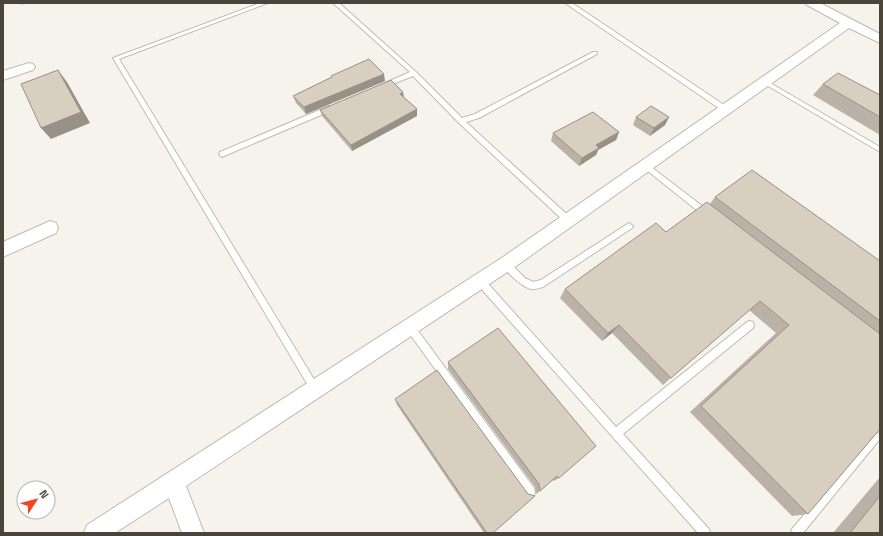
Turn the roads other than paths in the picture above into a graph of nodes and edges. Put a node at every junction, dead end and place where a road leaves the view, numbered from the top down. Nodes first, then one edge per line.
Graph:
1 (265, 3) edge
2 (336, 3) edge
3 (568, 3) edge
4 (811, 3) edge
5 (848, 23) junction
6 (880, 39) edge
7 (595, 53) dead end
8 (29, 67) dead end
9 (414, 72) junction
10 (3, 76) edge
11 (765, 82) junction
12 (378, 88) edge
13 (336, 106) edge
14 (725, 109) junction
15 (461, 121) junction
16 (880, 150) edge
17 (222, 154) dead end
18 (646, 166) junction
19 (714, 219) edge
20 (569, 221) junction
21 (629, 226) dead end
22 (50, 228) dead end
23 (3, 250) edge
24 (506, 264) junction
25 (480, 281) junction
26 (750, 325) edge
27 (410, 327) junction
28 (315, 389) junction
29 (616, 433) junction
30 (876, 438) edge
31 (174, 482) junction
32 (530, 492) dead end
33 (95, 533) edge
34 (193, 533) edge
35 (705, 533) edge
36 (796, 533) edge

1 - 28 lane
2 - 9 lane
3 - 14 lane
4 - 5 street
5 - 6 street
5 - 11 street
7 - 15 lane
8 - 10 street
9 - 12 lane
9 - 15 lane
11 - 14 street
11 - 16 lane
13 - 17 lane
14 - 18 street
15 - 20 lane
18 - 19 lane
18 - 20 street
20 - 24 street
21 - 24 lane
22 - 23 street
24 - 25 street
25 - 27 street
25 - 29 lane
26 - 29 lane
27 - 28 street
27 - 32 lane
28 - 31 street
29 - 35 lane
30 - 36 lane
31 - 33 street
31 - 34 street

